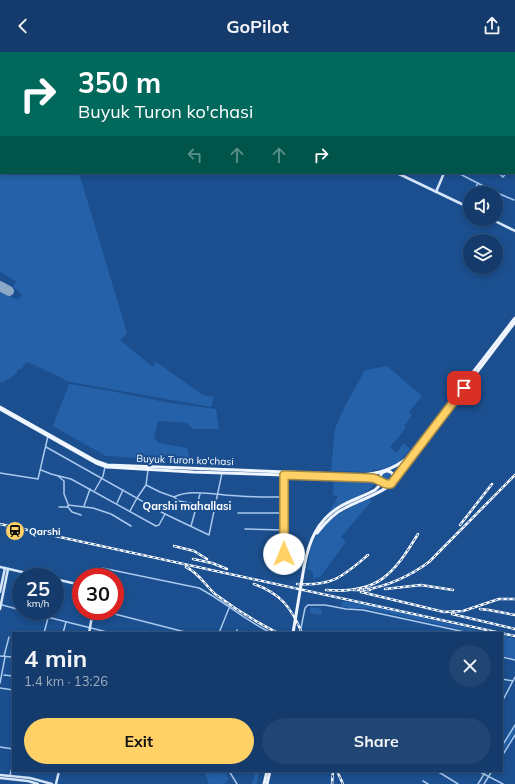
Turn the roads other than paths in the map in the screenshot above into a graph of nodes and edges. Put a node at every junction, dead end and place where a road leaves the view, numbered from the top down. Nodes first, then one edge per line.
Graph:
1 (399, 174) edge
2 (444, 174) edge
3 (460, 174) edge
4 (478, 183) junction
5 (476, 186) edge
6 (436, 192) junction
7 (514, 200) dead end
8 (463, 205) edge
9 (503, 225) edge
10 (515, 231) edge
11 (515, 318) edge
12 (515, 322) edge
13 (0, 408) edge
14 (48, 436) junction
15 (46, 447) junction
16 (105, 466) junction
17 (41, 470) junction
18 (148, 470) junction
19 (223, 471) junction
20 (385, 471) junction
21 (0, 473) edge
22 (284, 475) junction
23 (58, 476) junction
24 (102, 478) junction
25 (381, 481) junction
26 (393, 483) junction
27 (146, 484) junction
28 (90, 489) junction
29 (123, 490) junction
30 (94, 491) junction
31 (200, 494) junction
32 (218, 494) junction
33 (174, 497) junction
34 (284, 497) junction
35 (137, 498) junction
36 (116, 503) junction
37 (197, 504) junction
38 (68, 506) junction
39 (84, 506) junction
40 (59, 507) dead end
41 (215, 508) junction
42 (130, 512) junction
43 (238, 513) dead end
44 (284, 513) junction
45 (165, 514) junction
46 (81, 515) dead end
47 (131, 526) dead end
48 (191, 526) junction
49 (245, 529) dead end
50 (284, 530) junction
51 (284, 554) dead end
52 (0, 567) edge
53 (305, 567) junction
54 (7, 569) junction
55 (12, 570) edge
56 (124, 573) edge
57 (0, 592) edge
58 (1, 605) edge
59 (12, 608) edge
60 (229, 608) junction
61 (0, 609) edge
62 (124, 616) edge
63 (47, 620) edge
64 (57, 620) edge
65 (91, 620) edge
66 (66, 622) junction
67 (90, 628) junction
68 (44, 632) edge
69 (63, 632) edge
70 (89, 632) edge
71 (107, 632) edge
72 (185, 632) edge
73 (219, 632) edge
74 (270, 632) edge
75 (294, 632) edge
76 (300, 632) edge
77 (465, 632) edge
78 (9, 637) dead end
79 (0, 656) edge
80 (4, 656) junction
81 (12, 657) edge
82 (503, 657) edge
83 (515, 660) edge
84 (4, 675) dead end
85 (12, 676) edge
86 (515, 676) edge
87 (503, 679) edge
88 (513, 681) junction
89 (0, 683) edge
90 (0, 688) edge
91 (12, 690) edge
92 (503, 700) edge
93 (515, 725) edge
94 (515, 735) edge
95 (505, 741) joint
96 (503, 744) edge
97 (0, 747) edge
98 (12, 750) edge
99 (503, 754) edge
100 (12, 768) edge
101 (59, 772) edge
102 (230, 772) edge
103 (268, 772) edge
104 (268, 772) edge
105 (440, 772) edge
106 (480, 772) edge
107 (491, 772) edge
108 (0, 774) edge
109 (484, 774) junction
110 (10, 775) junction
111 (489, 776) junction
112 (0, 778) edge
113 (423, 781) dead end
114 (38, 784) edge
115 (52, 784) edge
116 (56, 784) edge
117 (237, 784) edge
118 (264, 784) edge
119 (267, 784) edge
120 (428, 784) edge
121 (458, 784) edge
122 (478, 784) edge
123 (484, 784) edge
124 (503, 784) edge

1 - 6 street
2 - 6 street
3 - 4 street
4 - 5 street
4 - 7 street
6 - 8 street
9 - 10 street
11 - 20 main road, Buyuk Turon ko'chasi
12 - 26 main road
13 - 14 main road, Buyuk Turon ko'chasi
13 - 19 main road, Buyuk Turon ko'chasi
14 - 15 street
14 - 16 main road, Buyuk Turon ko'chasi
15 - 17 street
15 - 24 street
16 - 18 main road, Buyuk Turon ko'chasi
16 - 24 street
17 - 21 street
17 - 23 street
18 - 19 main road, Buyuk Turon ko'chasi
18 - 27 street
19 - 20 main road, Buyuk Turon ko'chasi
19 - 22 main road, Buyuk Turon ko'chasi
19 - 32 street
20 - 25 main road
20 - 26 main road
22 - 25 main road, Buyuk Turon ko'chasi
22 - 34 street
23 - 28 street
23 - 38 street
24 - 29 street
24 - 30 street
25 - 26 main road
25 - 53 main road
26 - 53 main road
27 - 33 street
27 - 35 street
28 - 30 street
28 - 39 street
29 - 35 street
29 - 36 street
30 - 36 street
31 - 32 street
31 - 33 street
31 - 37 street
32 - 34 street
32 - 41 street
33 - 37 street
34 - 44 street
35 - 42 street
35 - 45 street
36 - 42 street
37 - 41 street
37 - 48 street
38 - 39 street
38 - 40 street
38 - 46 street
39 - 47 street
41 - 48 street
42 - 45 street
43 - 44 street
44 - 50 street
45 - 48 street
49 - 50 street
50 - 51 street
52 - 54 street
53 - 75 main road, bridge
54 - 55 street
54 - 57 street
54 - 58 street
56 - 60 street
58 - 59 street
58 - 61 street
60 - 73 street
60 - 74 street
62 - 72 street
63 - 68 street
64 - 66 street
65 - 67 street
66 - 67 street
66 - 69 street
67 - 70 street
67 - 71 street
76 - 77 street
78 - 80 street
79 - 80 street
80 - 81 street
80 - 89 street
82 - 83 street
84 - 85 street
86 - 88 street
87 - 88 street
88 - 92 street
90 - 91 street
93 - 95 street
94 - 99 street
95 - 96 street
97 - 98 street
100 - 110 street
101 - 116 street
102 - 117 street
103 - 118 main road
104 - 119 main road
105 - 121 street
106 - 109 street
107 - 111 street
108 - 110 street
109 - 111 street
109 - 122 street
110 - 115 street
111 - 123 street
111 - 124 street
112 - 114 street
113 - 120 street

